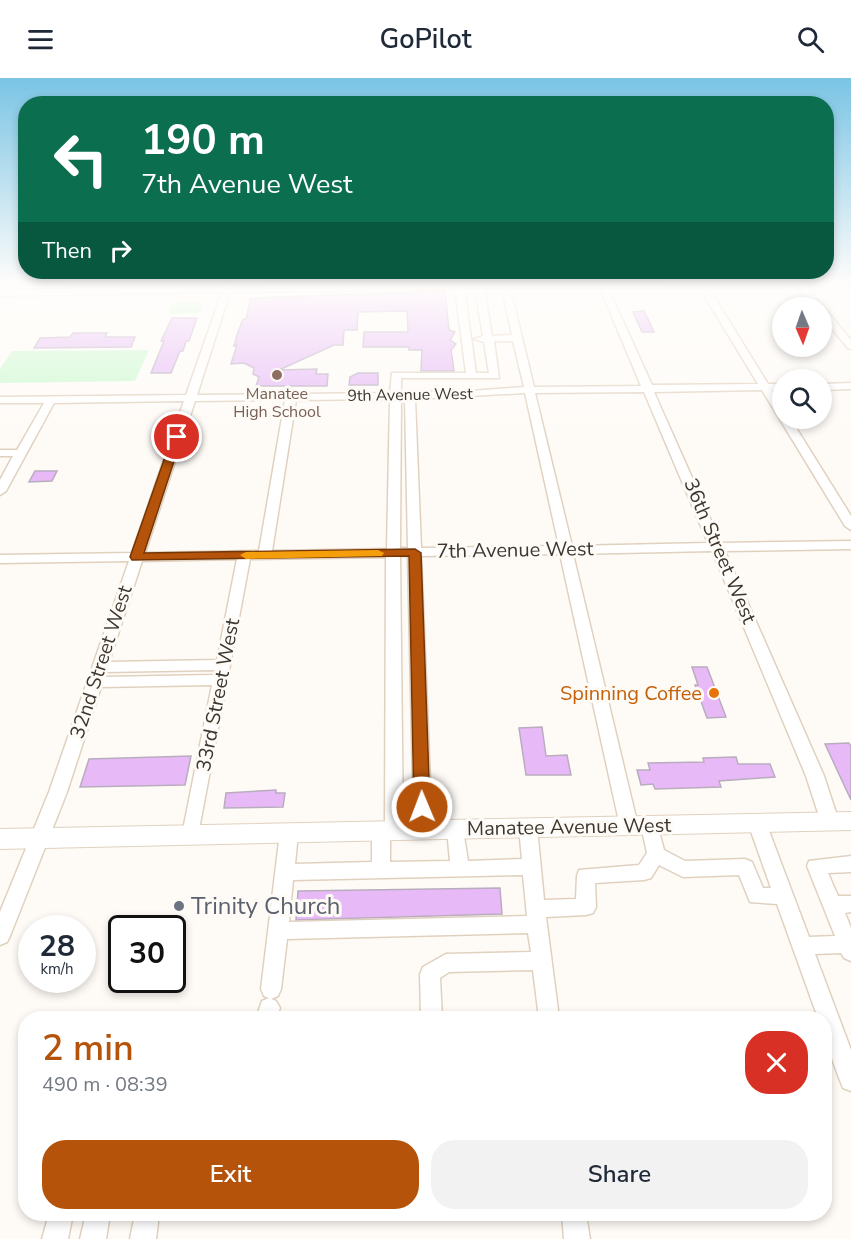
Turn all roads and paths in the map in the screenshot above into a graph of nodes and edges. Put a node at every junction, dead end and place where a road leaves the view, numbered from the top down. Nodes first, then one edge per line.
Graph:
1 (211, 337) edge
2 (627, 337) edge
3 (733, 337) edge
4 (518, 338) joint
5 (466, 339) joint
6 (488, 339) junction
7 (471, 376) junction
8 (851, 386) edge
9 (764, 387) junction
10 (772, 387) edge
11 (832, 387) edge
12 (650, 388) junction
13 (530, 389) junction
14 (410, 395) junction
15 (394, 396) junction
16 (291, 397) junction
17 (190, 398) junction
18 (51, 399) junction
19 (772, 399) edge
20 (0, 400) edge
21 (791, 429) edge
22 (0, 453) edge
23 (21, 453) junction
24 (0, 467) edge
25 (14, 467) junction
26 (0, 491) edge
27 (851, 526) edge
28 (851, 545) edge
29 (718, 546) junction
30 (565, 549) junction
31 (393, 553) junction
32 (415, 553) junction
33 (244, 555) junction
34 (265, 555) junction
35 (136, 557) junction
36 (0, 559) edge
37 (222, 673) junction
38 (97, 675) junction
39 (840, 821) edge
40 (757, 823) junction
41 (639, 826) junction
42 (528, 828) junction
43 (456, 829) junction
44 (423, 830) junction
45 (388, 831) junction
46 (289, 833) junction
47 (190, 835) junction
48 (38, 838) junction
49 (0, 839) edge
50 (656, 854) junction
51 (851, 864) edge
52 (531, 867) junction
53 (460, 868) junction
54 (381, 870) junction
55 (285, 872) junction
56 (784, 896) junction
57 (842, 905) edge
58 (5, 910) edge
59 (536, 916) junction
60 (278, 931) junction
61 (0, 936) edge
62 (802, 946) junction
63 (849, 948) edge
64 (542, 961) junction
65 (269, 1005) edge
66 (432, 1011) edge
67 (548, 1011) edge
68 (825, 1011) edge
69 (832, 1030) edge
70 (839, 1050) edge
71 (851, 1080) edge
72 (59, 1221) edge
73 (97, 1221) edge
74 (146, 1221) edge
75 (575, 1221) edge
76 (55, 1239) edge
77 (93, 1239) edge
78 (143, 1239) edge
79 (577, 1239) edge

1 - 17 street, 32nd Street West
2 - 12 street, 36th Street West
3 - 9 street
4 - 6 street
4 - 13 street
5 - 6 street
5 - 7 street
6 - 7 street
7 - 15 street
8 - 11 street
9 - 10 street, 9th Avenue West
9 - 12 street, 9th Avenue West
9 - 19 street
12 - 13 street, 9th Avenue West
12 - 29 street, 36th Street West
13 - 14 street, 9th Avenue West
13 - 30 street
14 - 15 street, 9th Avenue West
14 - 32 street
15 - 16 street, 9th Avenue West
15 - 31 street
16 - 17 street, 9th Avenue West
16 - 34 street
17 - 18 street, 9th Avenue West
17 - 35 street, 32nd Street West
18 - 20 street, 9th Avenue West
18 - 23 street
21 - 27 street
22 - 23 street
23 - 25 street
24 - 25 street
25 - 26 street
28 - 29 street, 7th Avenue West
29 - 30 street, 7th Avenue West
29 - 39 street, 36th Street West
30 - 32 street, 7th Avenue West
30 - 41 street
31 - 32 street, 7th Avenue West
31 - 34 street, 7th Avenue West
31 - 45 street
32 - 44 street
33 - 34 street, 7th Avenue West
33 - 35 street, 7th Avenue West
33 - 37 street, 33rd Street West
35 - 36 street, 7th Avenue West
35 - 38 street, 32nd Street West
37 - 38 street
37 - 47 street, 33rd Street West
38 - 48 street, 32nd Street West
39 - 40 main road, Manatee Avenue West
40 - 41 main road, Manatee Avenue West
40 - 56 street
41 - 42 main road, Manatee Avenue West
41 - 50 street
42 - 43 main road, Manatee Avenue West
42 - 52 street
43 - 44 main road, Manatee Avenue West
43 - 53 street
44 - 45 main road, Manatee Avenue West
45 - 46 main road, Manatee Avenue West
45 - 54 street
46 - 47 main road, Manatee Avenue West
46 - 55 street
47 - 48 main road, Manatee Avenue West
48 - 49 main road, Manatee Avenue West
48 - 58 street, 32nd Street West
50 - 56 street
50 - 59 street
51 - 57 street
52 - 53 street
52 - 59 street
53 - 54 street
54 - 55 street
55 - 60 street
56 - 62 street
57 - 63 street
58 - 61 street, 32nd Street West
59 - 60 street
59 - 64 street
60 - 65 street
62 - 63 street
62 - 68 street
64 - 66 street
64 - 67 street
69 - 70 street
70 - 71 street
72 - 76 street
73 - 77 street
74 - 78 street
75 - 79 street

